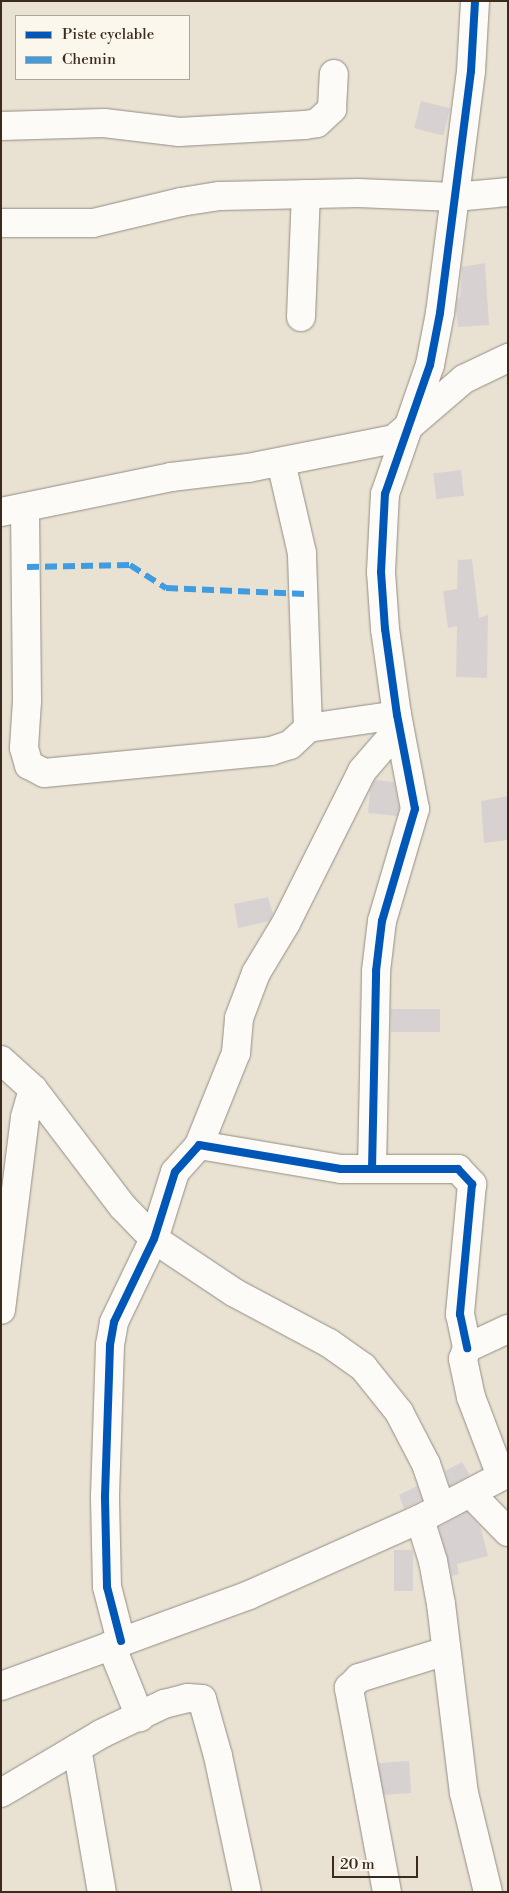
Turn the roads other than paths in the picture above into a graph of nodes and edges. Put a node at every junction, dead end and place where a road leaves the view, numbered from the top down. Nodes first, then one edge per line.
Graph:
1 (475, 1) edge
2 (334, 74) dead end
3 (1, 126) edge
4 (508, 192) edge
5 (306, 194) junction
6 (455, 197) junction
7 (1, 223) edge
8 (301, 317) dead end
9 (508, 358) edge
10 (412, 424) junction
11 (281, 462) junction
12 (13, 510) edge
13 (398, 722) junction
14 (308, 728) junction
15 (1, 1060) edge
16 (34, 1089) junction
17 (199, 1145) junction
18 (372, 1169) junction
19 (154, 1239) junction
20 (1, 1310) edge
21 (508, 1329) edge
22 (467, 1348) junction
23 (505, 1474) edge
24 (471, 1494) junction
25 (430, 1514) junction
26 (508, 1532) edge
27 (116, 1643) junction
28 (446, 1651) junction
29 (1, 1686) edge
30 (140, 1717) junction
31 (77, 1748) junction
32 (1, 1793) edge
33 (102, 1892) edge
34 (247, 1892) edge
35 (387, 1892) edge
36 (488, 1892) edge

1 - 6 street
2 - 3 street
4 - 6 street
5 - 6 street
5 - 7 street
5 - 8 street
6 - 10 street
9 - 10 street
10 - 11 street
10 - 13 street
11 - 12 street
11 - 14 street
12 - 14 street
13 - 14 street
13 - 17 street
13 - 18 street
15 - 16 street
16 - 19 street
16 - 20 street
17 - 18 street
17 - 19 street
18 - 22 street
19 - 25 street
19 - 27 street
21 - 22 street
22 - 23 street
23 - 24 street
24 - 25 street
24 - 26 street
25 - 27 street
25 - 28 street
27 - 29 street
27 - 30 street
28 - 35 street
28 - 36 street
30 - 31 street
30 - 34 street
31 - 32 street
31 - 33 street

